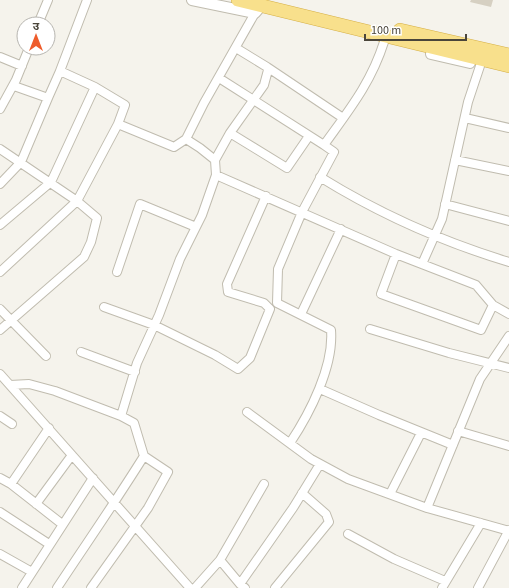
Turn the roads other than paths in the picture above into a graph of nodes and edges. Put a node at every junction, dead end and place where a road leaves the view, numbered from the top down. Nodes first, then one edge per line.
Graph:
1 (48, 0) edge
2 (87, 0) edge
3 (192, 0) edge
4 (238, 0) edge
5 (274, 0) edge
6 (258, 9) junction
7 (41, 16) edge
8 (383, 38) junction
9 (236, 48) junction
10 (509, 55) edge
11 (26, 56) edge
12 (0, 57) edge
13 (22, 66) junction
14 (480, 66) junction
15 (509, 66) edge
16 (267, 67) junction
17 (60, 71) junction
18 (509, 72) edge
19 (219, 78) junction
20 (14, 86) junction
21 (94, 87) junction
22 (48, 98) junction
23 (3, 99) edge
24 (252, 100) junction
25 (0, 109) edge
26 (343, 118) junction
27 (465, 118) junction
28 (118, 124) junction
29 (509, 128) edge
30 (230, 133) junction
31 (310, 136) junction
32 (186, 139) junction
33 (324, 145) junction
34 (0, 149) edge
35 (214, 160) junction
36 (455, 160) junction
37 (21, 162) junction
38 (509, 171) edge
39 (216, 175) junction
40 (320, 177) junction
41 (51, 182) junction
42 (0, 184) edge
43 (266, 196) junction
44 (77, 200) junction
45 (446, 204) junction
46 (302, 212) junction
47 (509, 221) edge
48 (0, 225) edge
49 (196, 227) junction
50 (341, 229) junction
51 (435, 235) junction
52 (396, 254) junction
53 (509, 262) edge
54 (422, 264) junction
55 (0, 272) edge
56 (117, 272) dead end
57 (494, 305) junction
58 (104, 307) dead end
59 (0, 309) edge
60 (301, 314) junction
61 (509, 314) edge
62 (11, 320) junction
63 (154, 325) junction
64 (370, 329) dead end
65 (0, 330) edge
66 (509, 336) edge
67 (81, 352) dead end
68 (46, 356) dead end
69 (490, 363) junction
70 (509, 368) edge
71 (135, 372) junction
72 (0, 374) edge
73 (10, 385) junction
74 (320, 389) junction
75 (247, 412) dead end
76 (0, 416) edge
77 (122, 416) junction
78 (12, 424) dead end
79 (48, 428) junction
80 (458, 431) junction
81 (421, 433) junction
82 (290, 443) junction
83 (453, 445) junction
84 (509, 446) edge
85 (72, 455) junction
86 (144, 456) junction
87 (320, 464) junction
88 (0, 478) edge
89 (93, 478) junction
90 (11, 484) junction
91 (264, 484) dead end
92 (302, 493) junction
93 (390, 494) junction
94 (115, 503) junction
95 (36, 504) junction
96 (427, 508) junction
97 (0, 512) edge
98 (481, 523) junction
99 (62, 524) junction
100 (135, 526) junction
101 (509, 530) edge
102 (348, 534) dead end
103 (49, 544) junction
104 (0, 554) edge
105 (220, 560) junction
106 (32, 572) junction
107 (443, 584) edge
108 (242, 586) edge
109 (22, 588) edge
110 (57, 588) edge
111 (91, 588) edge
112 (190, 588) edge
113 (195, 588) edge
114 (275, 588) edge
115 (478, 588) edge

1 - 7 street
2 - 17 street
3 - 6 street
4 - 6 highway
5 - 10 highway
6 - 8 highway
6 - 9 street
8 - 14 street
8 - 15 highway
8 - 26 street
9 - 16 street
9 - 19 street
11 - 13 street
12 - 13 street
13 - 20 street
14 - 18 street
14 - 27 street
16 - 24 street
16 - 26 street
17 - 21 street
17 - 22 street
19 - 24 street
19 - 32 street
20 - 22 street
20 - 23 street
21 - 28 street
21 - 41 street
22 - 37 street
23 - 25 street
24 - 30 street
24 - 31 street
26 - 33 street
27 - 29 street
27 - 36 street
28 - 32 street
28 - 44 street
30 - 31 street
30 - 35 street
31 - 33 street
32 - 35 street
33 - 40 street
34 - 37 street
35 - 39 street
36 - 38 street
36 - 45 street
37 - 41 street
37 - 42 street
39 - 43 street
39 - 49 street
40 - 46 street
40 - 51 street
41 - 44 street
41 - 48 street
43 - 46 street
43 - 63 street
44 - 55 street
44 - 62 street
45 - 47 street
45 - 51 street
46 - 50 street
46 - 60 street
49 - 56 street
49 - 63 street
50 - 52 street
50 - 60 street
51 - 53 street
51 - 54 street
52 - 54 street
52 - 57 street
54 - 57 street
57 - 61 street
58 - 63 street
59 - 62 street
60 - 74 street
62 - 65 street
62 - 68 street
63 - 71 street
64 - 69 street
66 - 69 street
67 - 71 street
69 - 70 street
69 - 80 street
71 - 77 street
72 - 73 street
73 - 77 street
73 - 79 street
74 - 81 street
74 - 82 street
75 - 82 street
76 - 78 street
77 - 86 street
79 - 85 street
79 - 90 street
80 - 83 street
80 - 84 street
81 - 83 street
81 - 93 street
82 - 87 street
83 - 96 street
85 - 89 street
85 - 95 street
86 - 94 street
86 - 100 street
87 - 92 street
87 - 93 street
88 - 90 street
89 - 94 street
89 - 99 street
90 - 95 street
91 - 105 street
92 - 108 street
92 - 114 street
93 - 96 street
94 - 100 street
94 - 110 street
95 - 99 street
96 - 98 street
97 - 103 street
98 - 101 street
98 - 107 street
99 - 103 street
100 - 111 street
100 - 112 street
101 - 115 street
102 - 107 street
103 - 106 street
104 - 106 street
105 - 108 street
105 - 113 street
106 - 109 street

